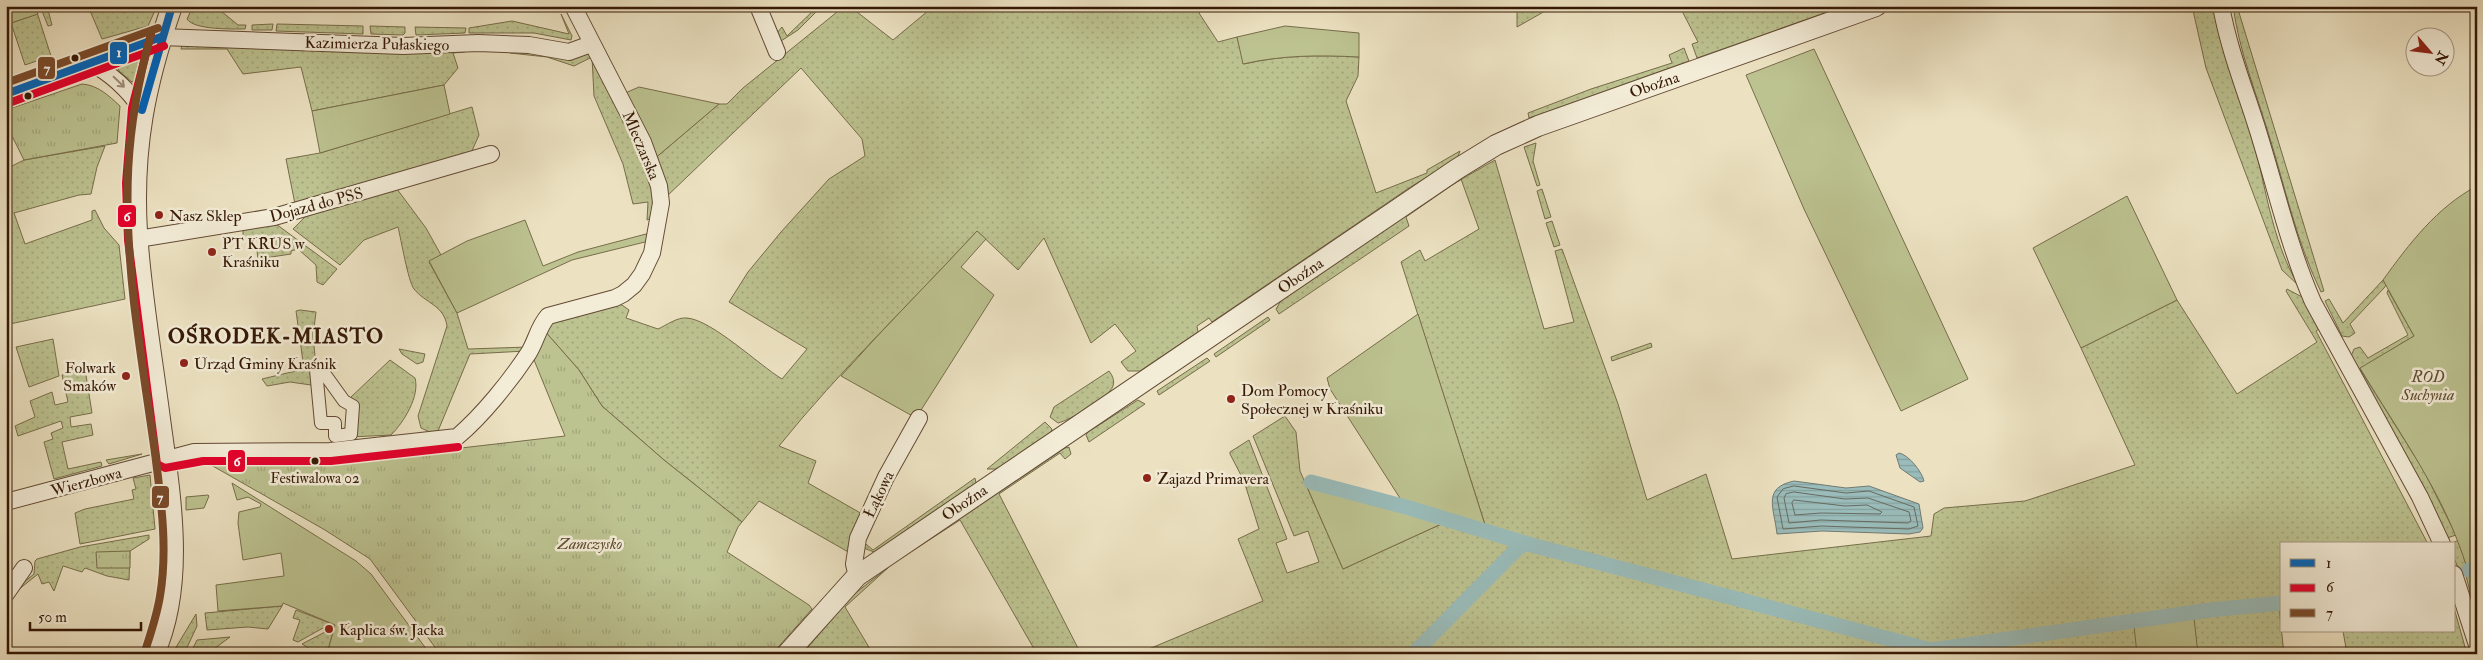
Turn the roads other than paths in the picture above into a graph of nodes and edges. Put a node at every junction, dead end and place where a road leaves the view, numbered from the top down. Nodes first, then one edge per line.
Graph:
1 (172, 6) edge
2 (572, 6) edge
3 (758, 6) edge
4 (1876, 6) edge
5 (2221, 6) edge
6 (162, 37) junction
7 (591, 44) junction
8 (777, 52) dead end
9 (89, 62) junction
10 (6, 94) edge
11 (142, 110) junction
12 (491, 154) dead end
13 (138, 239) junction
14 (321, 369) joint
15 (919, 418) dead end
16 (457, 437) joint
17 (165, 458) junction
18 (6, 502) edge
19 (2441, 542) edge
20 (24, 568) dead end
21 (857, 576) junction
22 (2456, 580) edge
23 (6, 594) edge
24 (2477, 645) edge
25 (154, 654) edge
26 (787, 654) edge

1 - 6 street
2 - 7 street, Mleczarska
3 - 8 street
4 - 21 street, Oboźna
5 - 19 street
6 - 7 street, Kazimierza Pułaskiego
6 - 9 street
6 - 11 street
7 - 16 street, Mleczarska
9 - 10 street
9 -> 11 street
11 - 13 street
12 - 13 street, Dojazd do PSS
13 - 17 street
14 - 14 street
15 - 21 street, Łąkowa
16 - 17 street, Wierzbowa
17 - 18 street, Wierzbowa
17 - 25 street
20 - 23 street
21 - 26 street, Oboźna
22 - 24 street

